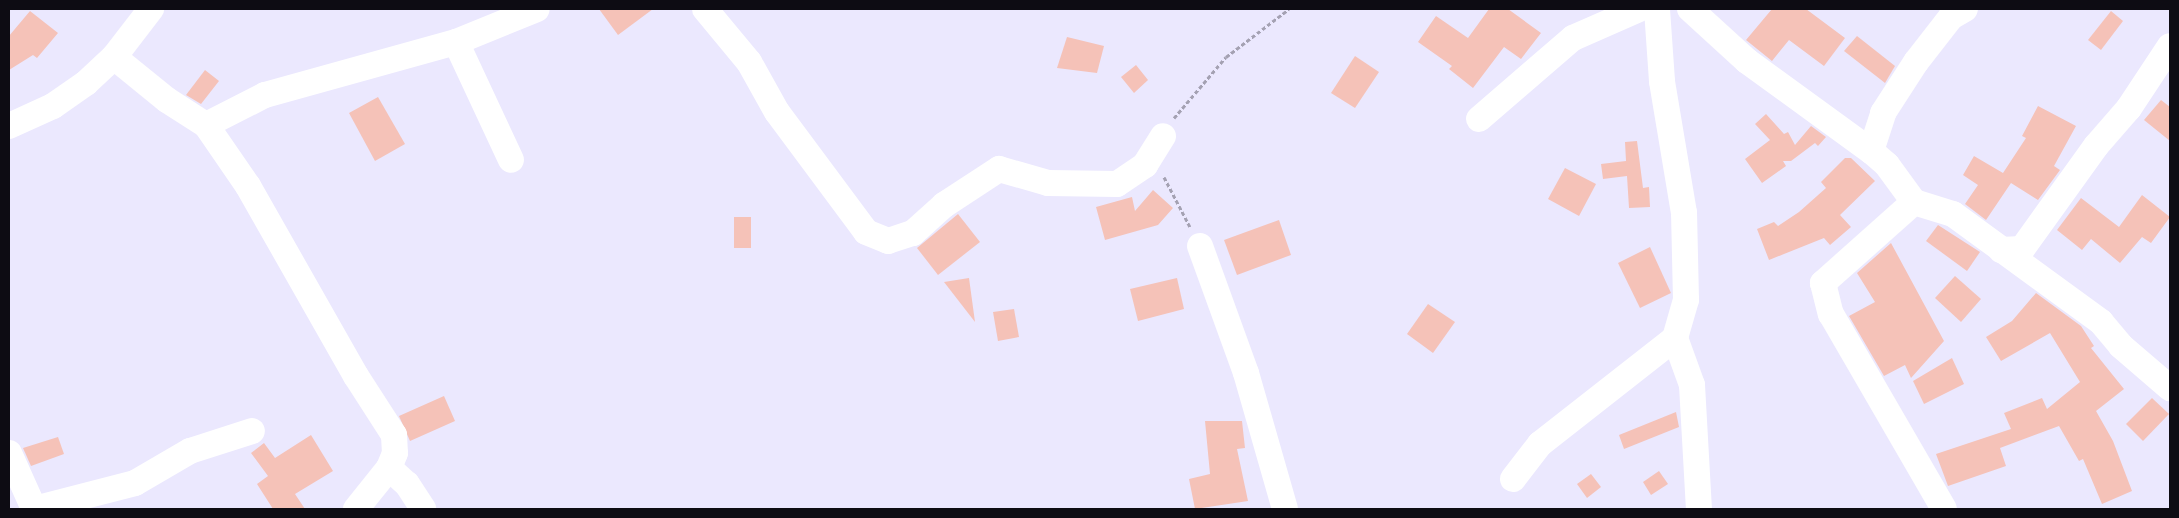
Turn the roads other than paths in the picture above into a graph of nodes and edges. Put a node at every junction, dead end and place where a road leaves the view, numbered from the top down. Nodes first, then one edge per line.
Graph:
1 (150, 9) edge
2 (537, 9) edge
3 (705, 9) edge
4 (1639, 9) edge
5 (1657, 9) edge
6 (1690, 9) edge
7 (1965, 9) edge
8 (456, 42) junction
9 (2170, 46) edge
10 (114, 57) junction
11 (1479, 119) dead end
12 (206, 125) junction
13 (9, 126) edge
14 (1163, 136) road end
15 (1871, 152) junction
16 (511, 160) dead end
17 (1914, 202) junction
18 (1200, 246) road end
19 (2001, 250) junction
20 (1675, 338) junction
21 (2170, 388) edge
22 (252, 431) dead end
23 (9, 453) edge
24 (389, 468) junction
25 (1513, 479) dead end
26 (34, 509) edge
27 (356, 509) edge
28 (423, 509) edge
29 (1285, 509) edge
30 (1699, 509) edge
31 (1944, 509) edge

1 - 10 street
2 - 8 street
3 - 14 street
4 - 11 street
5 - 20 street
6 - 15 street
7 - 15 street
8 - 12 street
8 - 16 street
9 - 19 street
10 - 12 street
10 - 13 street
12 - 24 street
15 - 17 street
17 - 19 street
17 - 31 street
18 - 29 street
19 - 21 street
20 - 25 street
20 - 30 street
22 - 26 street
23 - 26 street
24 - 27 street
24 - 28 street

